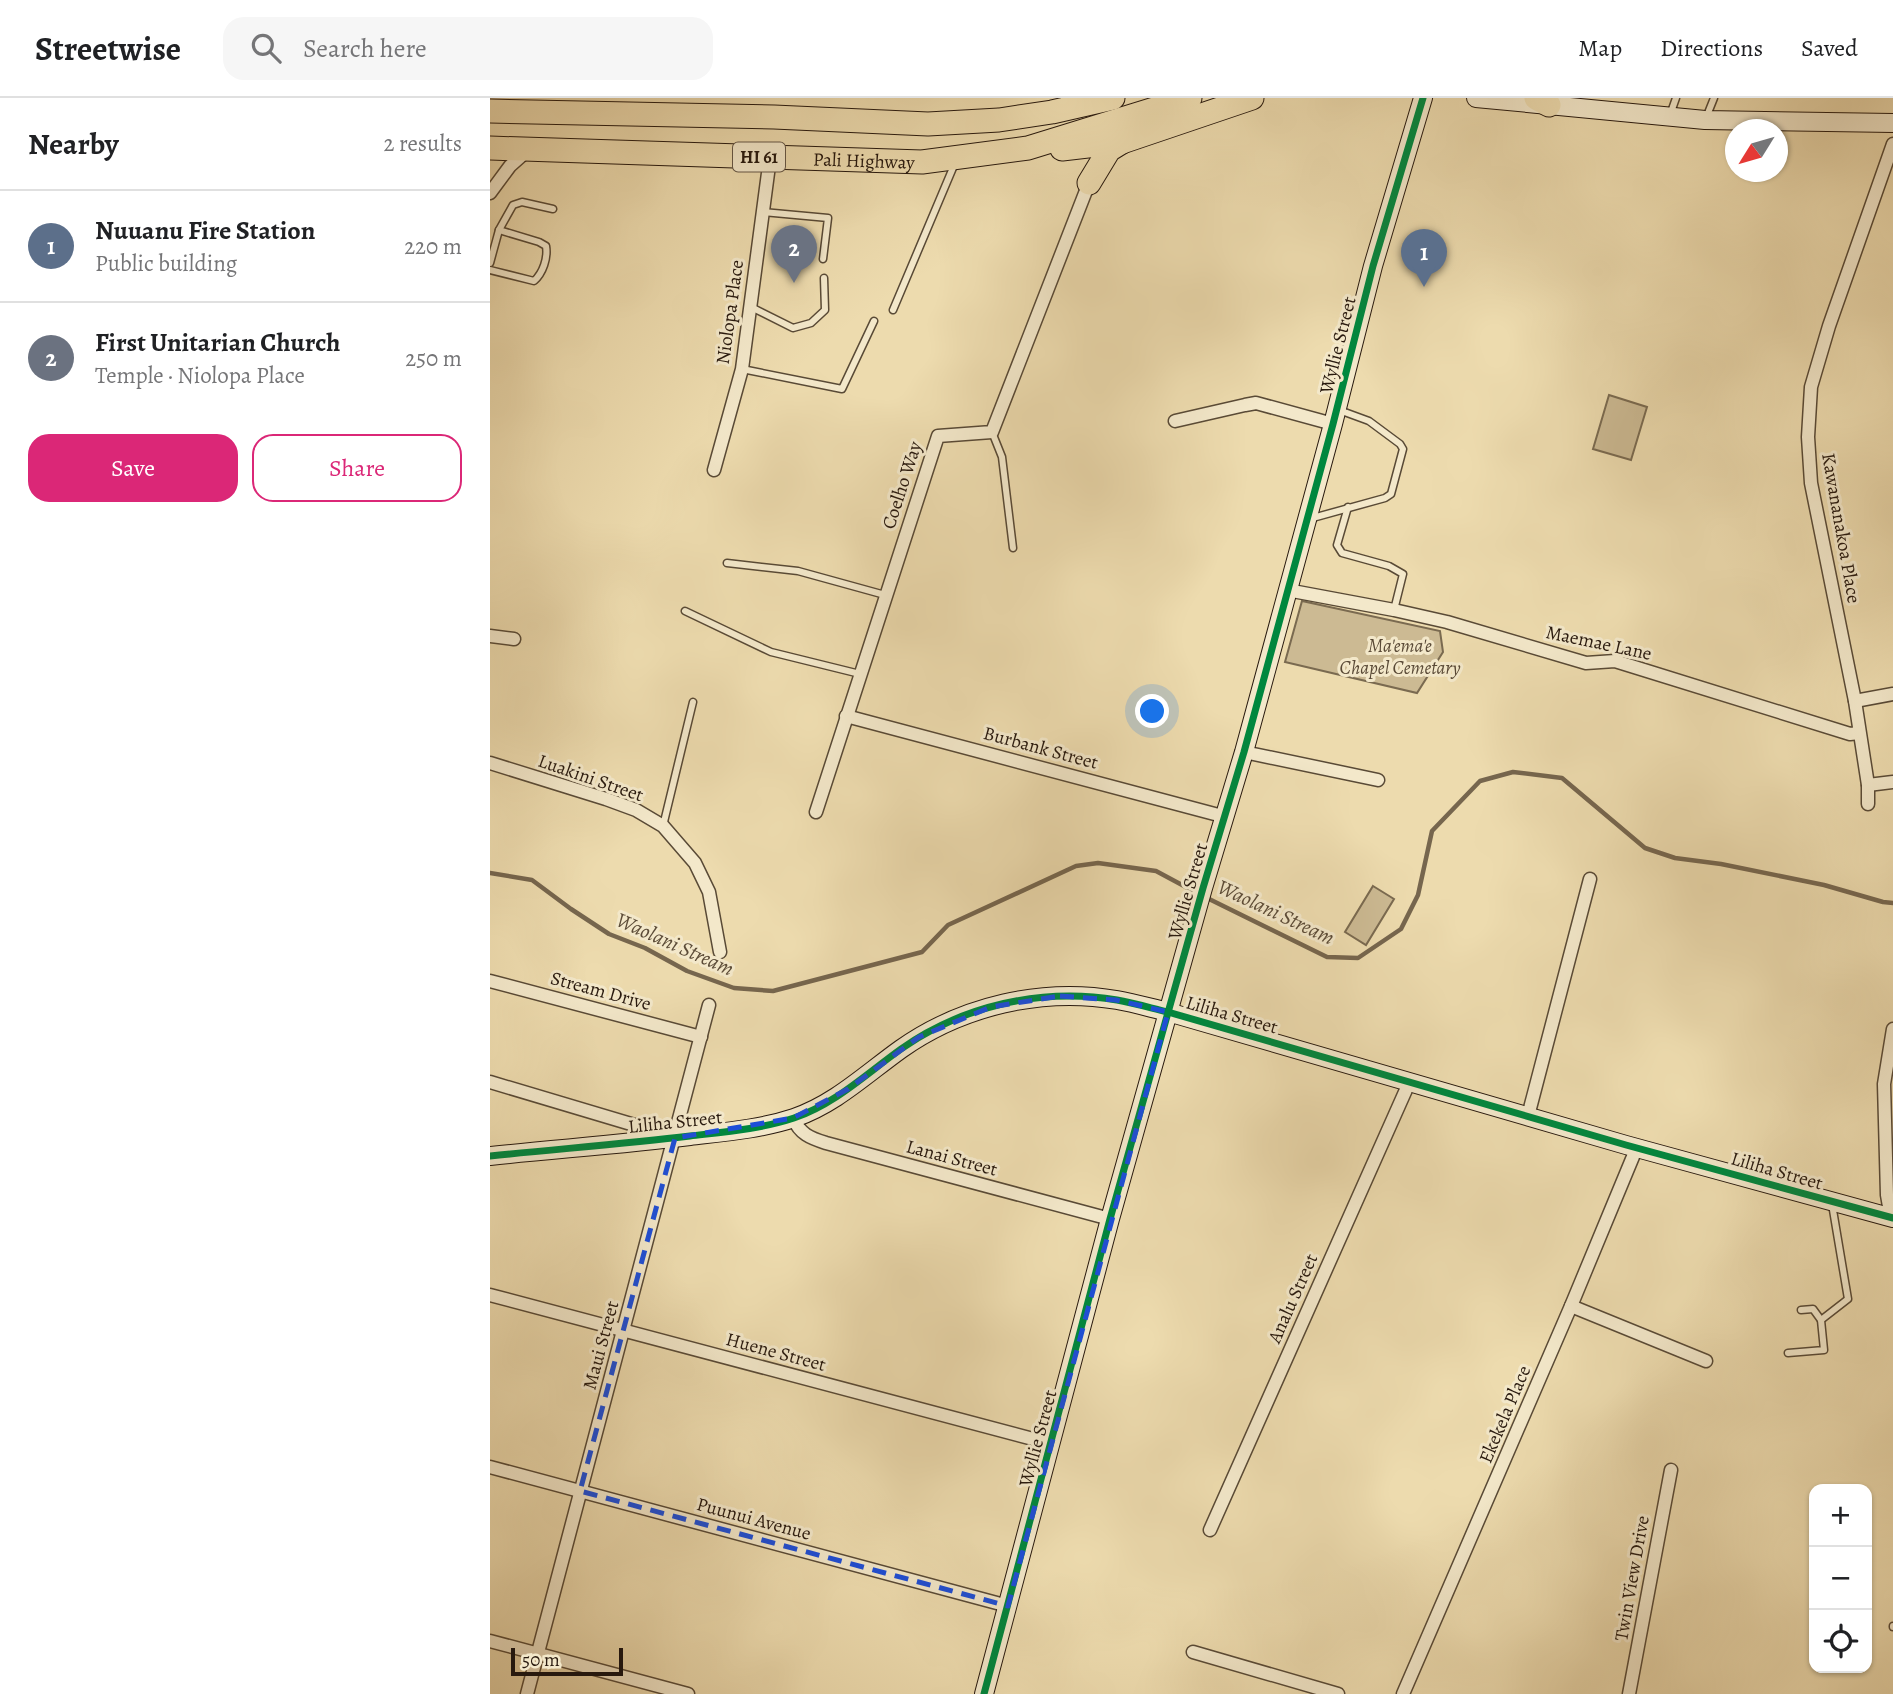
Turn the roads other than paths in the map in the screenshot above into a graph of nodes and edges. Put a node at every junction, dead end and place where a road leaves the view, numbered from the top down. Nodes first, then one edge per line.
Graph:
1 (1113, 98) edge
2 (1190, 98) edge
3 (1252, 98) edge
4 (1423, 98) edge
5 (1476, 98) edge
6 (1676, 98) edge
7 (1714, 98) edge
8 (1543, 101) edge
9 (490, 111) edge
10 (1670, 117) junction
11 (1705, 120) junction
12 (1893, 123) edge
13 (1122, 142) junction
14 (1893, 144) edge
15 (490, 148) edge
16 (1028, 148) junction
17 (528, 150) junction
18 (1059, 150) junction
19 (770, 158) junction
20 (957, 158) junction
21 (1089, 183) junction
22 (490, 193) edge
23 (553, 209) dead end
24 (762, 212) junction
25 (499, 230) junction
26 (823, 260) dead end
27 (490, 263) edge
28 (490, 270) edge
29 (824, 278) dead end
30 (751, 307) junction
31 (893, 310) dead end
32 (874, 321) dead end
33 (742, 369) junction
34 (1335, 417) junction
35 (1175, 421) dead end
36 (992, 432) junction
37 (714, 470) dead end
38 (1348, 507) junction
39 (1307, 519) junction
40 (1013, 548) dead end
41 (727, 564) dead end
42 (1287, 590) junction
43 (885, 595) junction
44 (1395, 610) junction
45 (685, 611) dead end
46 (490, 636) edge
47 (514, 639) dead end
48 (859, 674) junction
49 (1893, 694) edge
50 (1855, 701) junction
51 (693, 702) dead end
52 (846, 716) junction
53 (1859, 733) junction
54 (1244, 752) junction
55 (490, 763) edge
56 (1378, 780) dead end
57 (1893, 782) edge
58 (1868, 785) junction
59 (1868, 804) dead end
60 (816, 812) dead end
61 (1226, 817) junction
62 (663, 826) junction
63 (1590, 879) dead end
64 (720, 952) dead end
65 (490, 981) edge
66 (709, 1005) dead end
67 (1168, 1012) junction
68 (1893, 1029) edge
69 (701, 1037) junction
70 (490, 1082) edge
71 (1409, 1083) junction
72 (1528, 1116) junction
73 (793, 1118) junction
74 (675, 1138) junction
75 (1637, 1147) junction
76 (490, 1156) edge
77 (1832, 1202) junction
78 (1892, 1218) edge
79 (1110, 1219) junction
80 (490, 1295) edge
81 (1571, 1306) junction
82 (1801, 1310) dead end
83 (1821, 1320) junction
84 (624, 1330) junction
85 (1788, 1353) dead end
86 (1706, 1361) dead end
87 (1052, 1444) junction
88 (490, 1467) edge
89 (1671, 1470) dead end
90 (580, 1491) junction
91 (1210, 1530) dead end
92 (1008, 1606) junction
93 (490, 1642) edge
94 (1193, 1652) dead end
95 (538, 1654) junction
96 (527, 1694) edge
97 (688, 1694) edge
98 (985, 1694) edge
99 (1338, 1694) edge
100 (1403, 1694) edge
101 (1629, 1694) edge

1 - 9 highway, Pali Highway / HI 61
2 - 16 highway, Pali Highway / HI 61
3 - 13 highway
4 - 34 street, Wyllie Street
5 - 8 street
6 - 10 lane
7 - 11 lane
8 - 10 street
10 - 11 street
11 - 12 street
13 - 18 highway
13 - 21 highway
14 - 50 street, Kawananakoa Place
15 - 17 highway, Pali Highway / HI 61
16 - 18 highway
16 - 20 highway, Pali Highway / HI 61
17 - 19 highway, Pali Highway / HI 61
17 - 22 street
18 - 21 highway
19 - 20 highway, Pali Highway / HI 61
19 - 24 street, Niolopa Place
20 - 31 lane
21 - 36 street
23 - 25 lane
24 - 26 lane
24 - 30 street, Niolopa Place
25 - 27 lane
25 - 28 lane
29 - 30 lane
30 - 33 street, Niolopa Place
32 - 33 lane
33 - 37 street, Niolopa Place
34 - 35 street
34 - 38 lane
34 - 39 street, Wyllie Street
36 - 40 lane
36 - 43 street, Coelho Way
38 - 39 lane
38 - 44 lane
39 - 42 street, Wyllie Street
41 - 43 lane
42 - 44 street, Maemae Lane
42 - 54 street, Wyllie Street
43 - 48 street, Coelho Way
44 - 53 street, Maemae Lane
45 - 48 lane
46 - 47 street
48 - 52 street, Coelho Way
49 - 50 street
50 - 53 street, Kawananakoa Place
51 - 62 lane
52 - 60 street, Coelho Way
52 - 61 street, Burbank Street
53 - 58 street, Kawananakoa Place
54 - 56 street
54 - 61 street, Wyllie Street
55 - 62 street, Luakini Street
57 - 58 street
58 - 59 street, Kawananakoa Place
61 - 67 street, Wyllie Street
62 - 64 street, Luakini Street
63 - 72 street
65 - 69 street, Stream Drive
66 - 69 street, Maui Street
67 - 71 street, Liliha Street
67 - 73 street, Liliha Street
67 - 79 street, Wyllie Street
68 - 78 street
69 - 74 street, Maui Street
70 - 74 street
71 - 72 street, Liliha Street
71 - 91 street, Analu Street
72 - 75 street, Liliha Street
73 - 74 street, Liliha Street
73 - 79 street, Lanai Street
74 - 76 street, Liliha Street
74 - 84 street, Maui Street
75 - 77 street, Liliha Street
75 - 81 street, Ekekela Place
77 - 78 street, Liliha Street
77 - 83 lane
79 - 87 street, Wyllie Street
80 - 84 street, Huene Street
81 - 86 street
81 - 100 street, Ekekela Place
82 - 83 lane
83 - 85 lane
84 - 87 street, Huene Street
84 - 90 street, Maui Street
87 - 92 street, Wyllie Street
88 - 90 street, Puunui Avenue
89 - 101 street, Twin View Drive
90 - 92 street, Puunui Avenue
90 - 95 street, Maui Street
92 - 98 street, Wyllie Street
93 - 95 street
94 - 99 street
95 - 96 street, Maui Street
95 - 97 street

